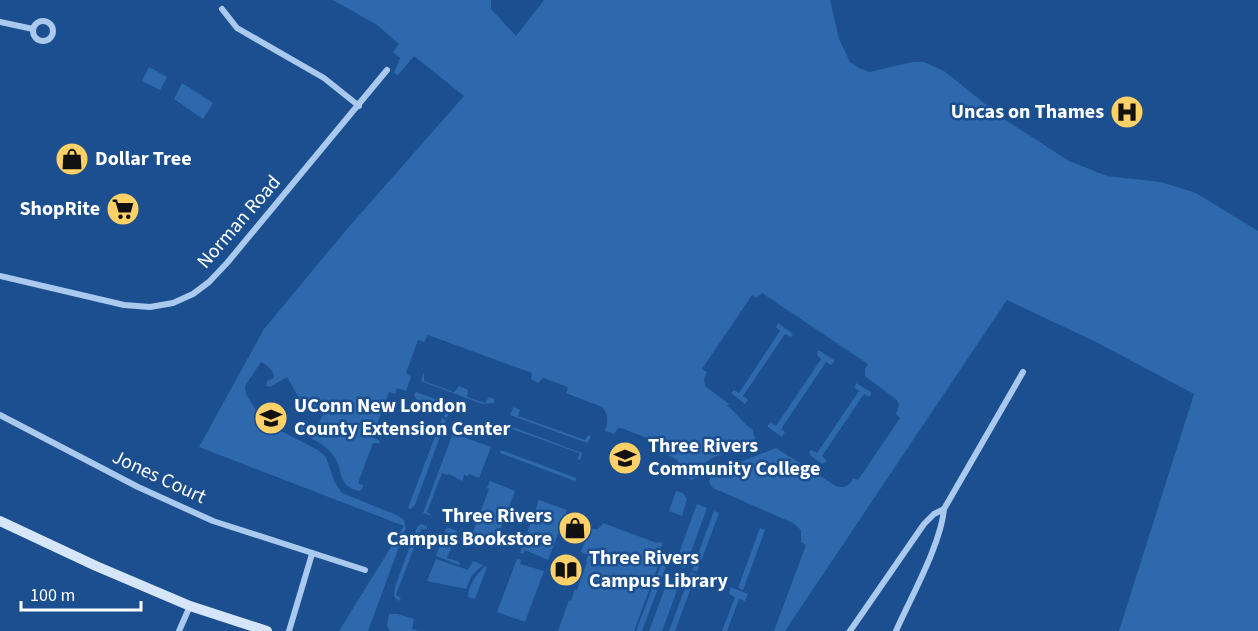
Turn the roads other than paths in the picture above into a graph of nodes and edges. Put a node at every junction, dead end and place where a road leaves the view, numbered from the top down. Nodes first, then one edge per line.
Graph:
1 (222, 9) dead end
2 (0, 22) edge
3 (33, 29) dead end
4 (387, 70) dead end
5 (359, 106) junction
6 (0, 276) edge
7 (1023, 372) dead end
8 (0, 415) edge
9 (945, 509) junction
10 (0, 521) edge
11 (312, 554) junction
12 (365, 570) dead end
13 (190, 606) junction
14 (179, 631) edge
15 (267, 631) edge
16 (289, 631) edge
17 (850, 631) edge
18 (896, 631) edge

1 - 5 street
2 - 3 street
4 - 5 street, Norman Road
5 - 6 street, Norman Road
7 - 9 street
8 - 11 street, Jones Court
9 - 17 street
9 - 18 street
10 - 13 main road
11 - 12 street, Jones Court
11 - 16 street
13 - 14 street
13 - 15 main road

